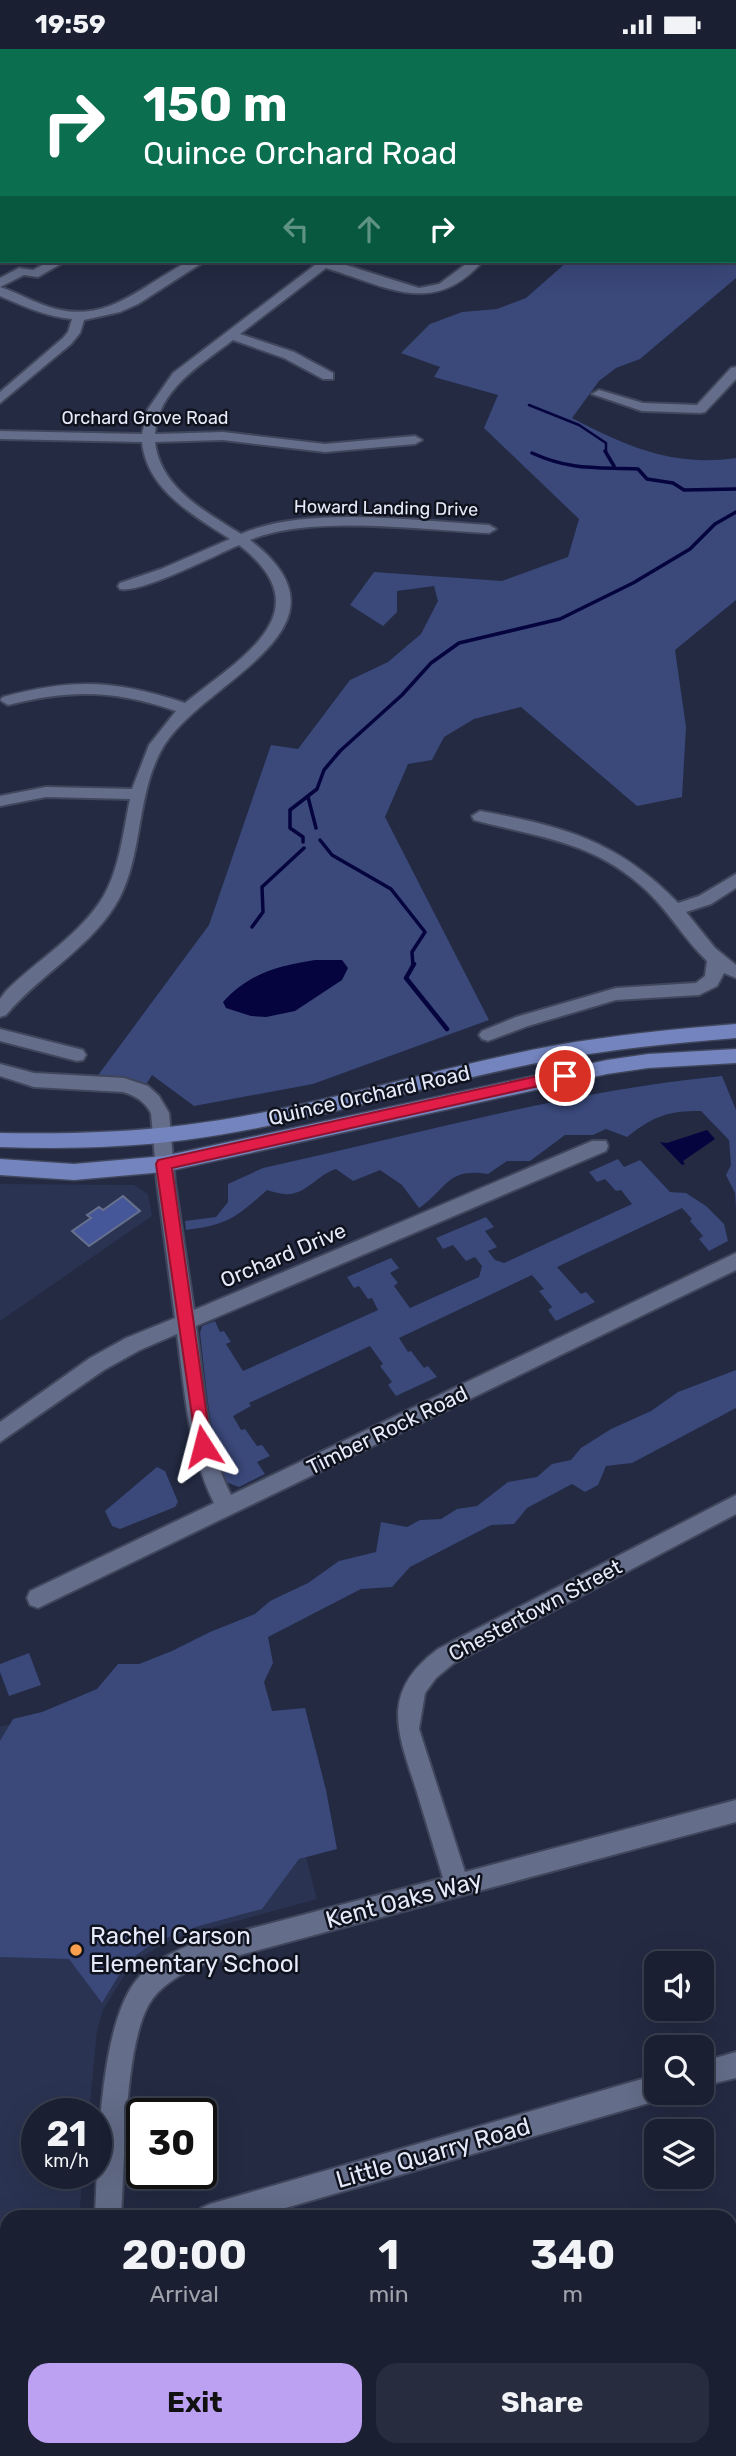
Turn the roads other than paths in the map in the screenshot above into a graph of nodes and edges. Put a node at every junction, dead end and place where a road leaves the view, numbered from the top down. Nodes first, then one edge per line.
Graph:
1 (56, 263) edge
2 (196, 263) edge
3 (320, 263) edge
4 (328, 263) edge
5 (476, 263) edge
6 (24, 266) edge
7 (0, 283) edge
8 (0, 292) edge
9 (79, 317) junction
10 (230, 335) junction
11 (736, 371) edge
12 (328, 376) dead end
13 (600, 394) dead end
14 (0, 399) edge
15 (0, 435) edge
16 (148, 437) junction
17 (415, 440) dead end
18 (489, 529) dead end
19 (239, 540) junction
20 (125, 586) dead end
21 (8, 700) dead end
22 (186, 709) junction
23 (137, 794) junction
24 (0, 801) edge
25 (480, 817) dead end
26 (736, 880) edge
27 (675, 910) junction
28 (715, 962) junction
29 (736, 972) edge
30 (0, 1011) edge
31 (736, 1031) edge
32 (0, 1035) edge
33 (488, 1035) dead end
34 (77, 1055) dead end
35 (736, 1056) edge
36 (0, 1070) edge
37 (161, 1137) junction
38 (0, 1140) edge
39 (599, 1146) dead end
40 (164, 1164) junction
41 (0, 1167) edge
42 (736, 1261) edge
43 (184, 1322) junction
44 (0, 1433) edge
45 (736, 1504) edge
46 (226, 1507) junction
47 (38, 1598) dead end
48 (736, 1811) edge
49 (458, 1887) junction
50 (736, 2064) edge
51 (714, 2070) edge
52 (644, 2091) edge
53 (109, 2210) edge
54 (234, 2210) edge

1 - 6 street
2 - 9 street
3 - 10 street
4 - 5 street
6 - 7 street
8 - 9 street
9 - 14 street
10 - 12 street
10 - 16 street
11 - 13 street
15 - 16 street, Orchard Grove Road
16 - 17 street, Orchard Grove Road
16 - 19 street
18 - 19 street, Howard Landing Drive
19 - 20 street, Howard Landing Drive
19 - 22 street
21 - 22 street
22 - 23 street
23 - 24 street
23 - 30 street
25 - 27 street
26 - 27 street
27 - 28 street
28 - 29 street
28 - 33 street
31 - 37 main road, Quince Orchard Road
32 - 34 street
35 - 40 main road, Quince Orchard Road
36 - 37 street
37 - 38 main road, Quince Orchard Road
37 - 40 street
39 - 43 street, Orchard Drive
40 - 41 main road, Quince Orchard Road
40 - 43 street
42 - 46 street, Timber Rock Road
43 - 44 street, Orchard Drive
43 - 46 street
45 - 49 street, Chestertown Street
46 - 47 street, Timber Rock Road
48 - 49 street, Kent Oaks Way
49 - 53 street, Kent Oaks Way
50 - 51 street
52 - 54 street, Little Quarry Road

